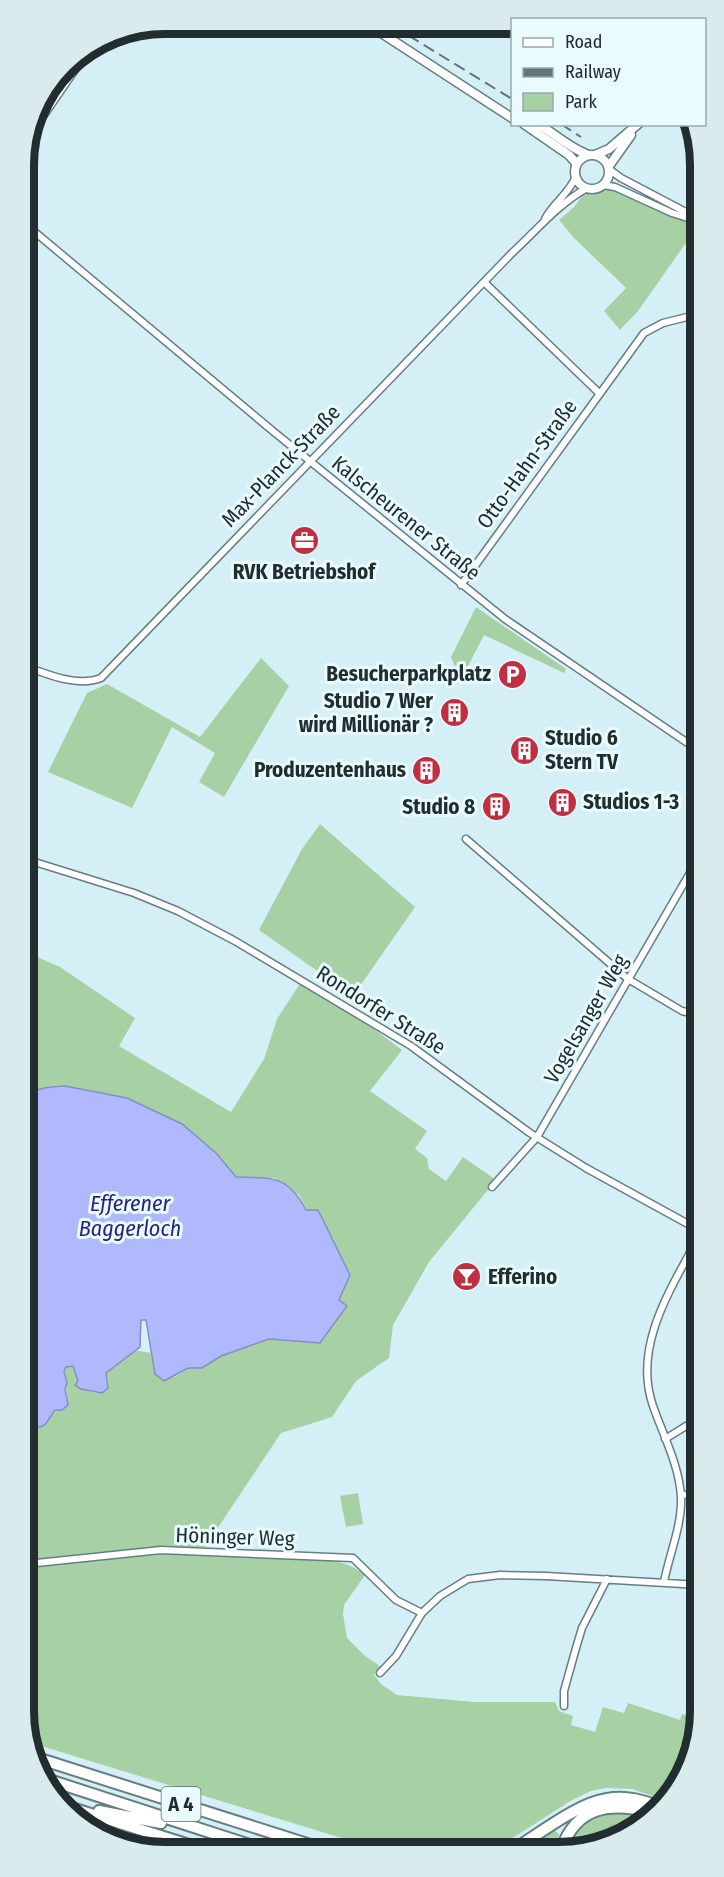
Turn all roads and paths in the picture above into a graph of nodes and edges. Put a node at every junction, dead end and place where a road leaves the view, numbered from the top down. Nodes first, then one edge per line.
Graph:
1 (384, 34) edge
2 (72, 74) edge
3 (466, 86) junction
4 (511, 110) edge
5 (46, 112) edge
6 (511, 117) edge
7 (527, 126) edge
8 (541, 126) edge
9 (636, 126) edge
10 (637, 126) edge
11 (593, 155) junction
12 (577, 164) junction
13 (609, 168) junction
14 (576, 176) junction
15 (603, 185) junction
16 (587, 188) junction
17 (690, 216) edge
18 (690, 218) edge
19 (543, 222) junction
20 (35, 233) edge
21 (484, 282) junction
22 (690, 316) edge
23 (600, 393) junction
24 (311, 461) junction
25 (461, 585) junction
26 (35, 669) edge
27 (690, 744) edge
28 (466, 839) dead end
29 (35, 862) edge
30 (690, 873) edge
31 (628, 979) junction
32 (689, 1013) edge
33 (537, 1137) junction
34 (492, 1187) dead end
35 (689, 1225) edge
36 (689, 1255) edge
37 (689, 1425) edge
38 (665, 1439) junction
39 (681, 1495) junction
40 (689, 1495) edge
41 (34, 1563) edge
42 (607, 1579) junction
43 (664, 1582) junction
44 (689, 1584) edge
45 (422, 1613) junction
46 (380, 1673) dead end
47 (564, 1706) dead end
48 (43, 1760) edge
49 (56, 1782) edge
50 (651, 1804) edge
51 (76, 1807) edge
52 (79, 1810) edge
53 (644, 1811) edge
54 (208, 1832) junction
55 (180, 1842) edge
56 (240, 1842) edge
57 (301, 1842) edge
58 (526, 1842) edge
59 (564, 1842) edge

1 - 3 main road
2 - 5 street
3 - 4 main road
3 - 6 main road
7 - 12 main road
8 - 11 main road
9 - 11 main road
10 - 13 main road
11 - 12 main road
11 - 13 main road
12 - 14 main road
13 - 15 main road
13 - 17 street
14 - 16 main road
14 - 19 street, Max-Planck-Straße
15 - 16 main road
15 - 18 street
16 - 19 street, Max-Planck-Straße
19 - 21 street, Max-Planck-Straße
20 - 24 street, Kalscheurener Straße
21 - 23 street, Otto-Hahn-Straße
21 - 24 street, Max-Planck-Straße
22 - 23 street, Otto-Hahn-Straße
23 - 25 street, Otto-Hahn-Straße
24 - 25 street, Kalscheurener Straße
24 - 26 street, Max-Planck-Straße
25 - 27 street, Kalscheurener Straße
28 - 31 street
29 - 33 street, Rondorfer Straße
30 - 31 street, Vogelsanger Weg
31 - 32 street
31 - 33 street, Vogelsanger Weg
33 - 34 street, Vogelsanger Weg
33 - 35 street, Rondorfer Straße
36 - 38 street
37 - 38 street
38 - 39 street
39 - 40 street
39 - 43 street
41 - 45 street, Höninger Weg
42 - 43 street
42 - 45 street
42 - 47 street
43 - 44 street
45 - 46 street
48 - 57 highway, A 4
49 - 54 highway, A 4
50 - 58 highway
51 - 54 highway
52 - 55 highway
53 - 59 highway
54 - 56 highway, A 4

